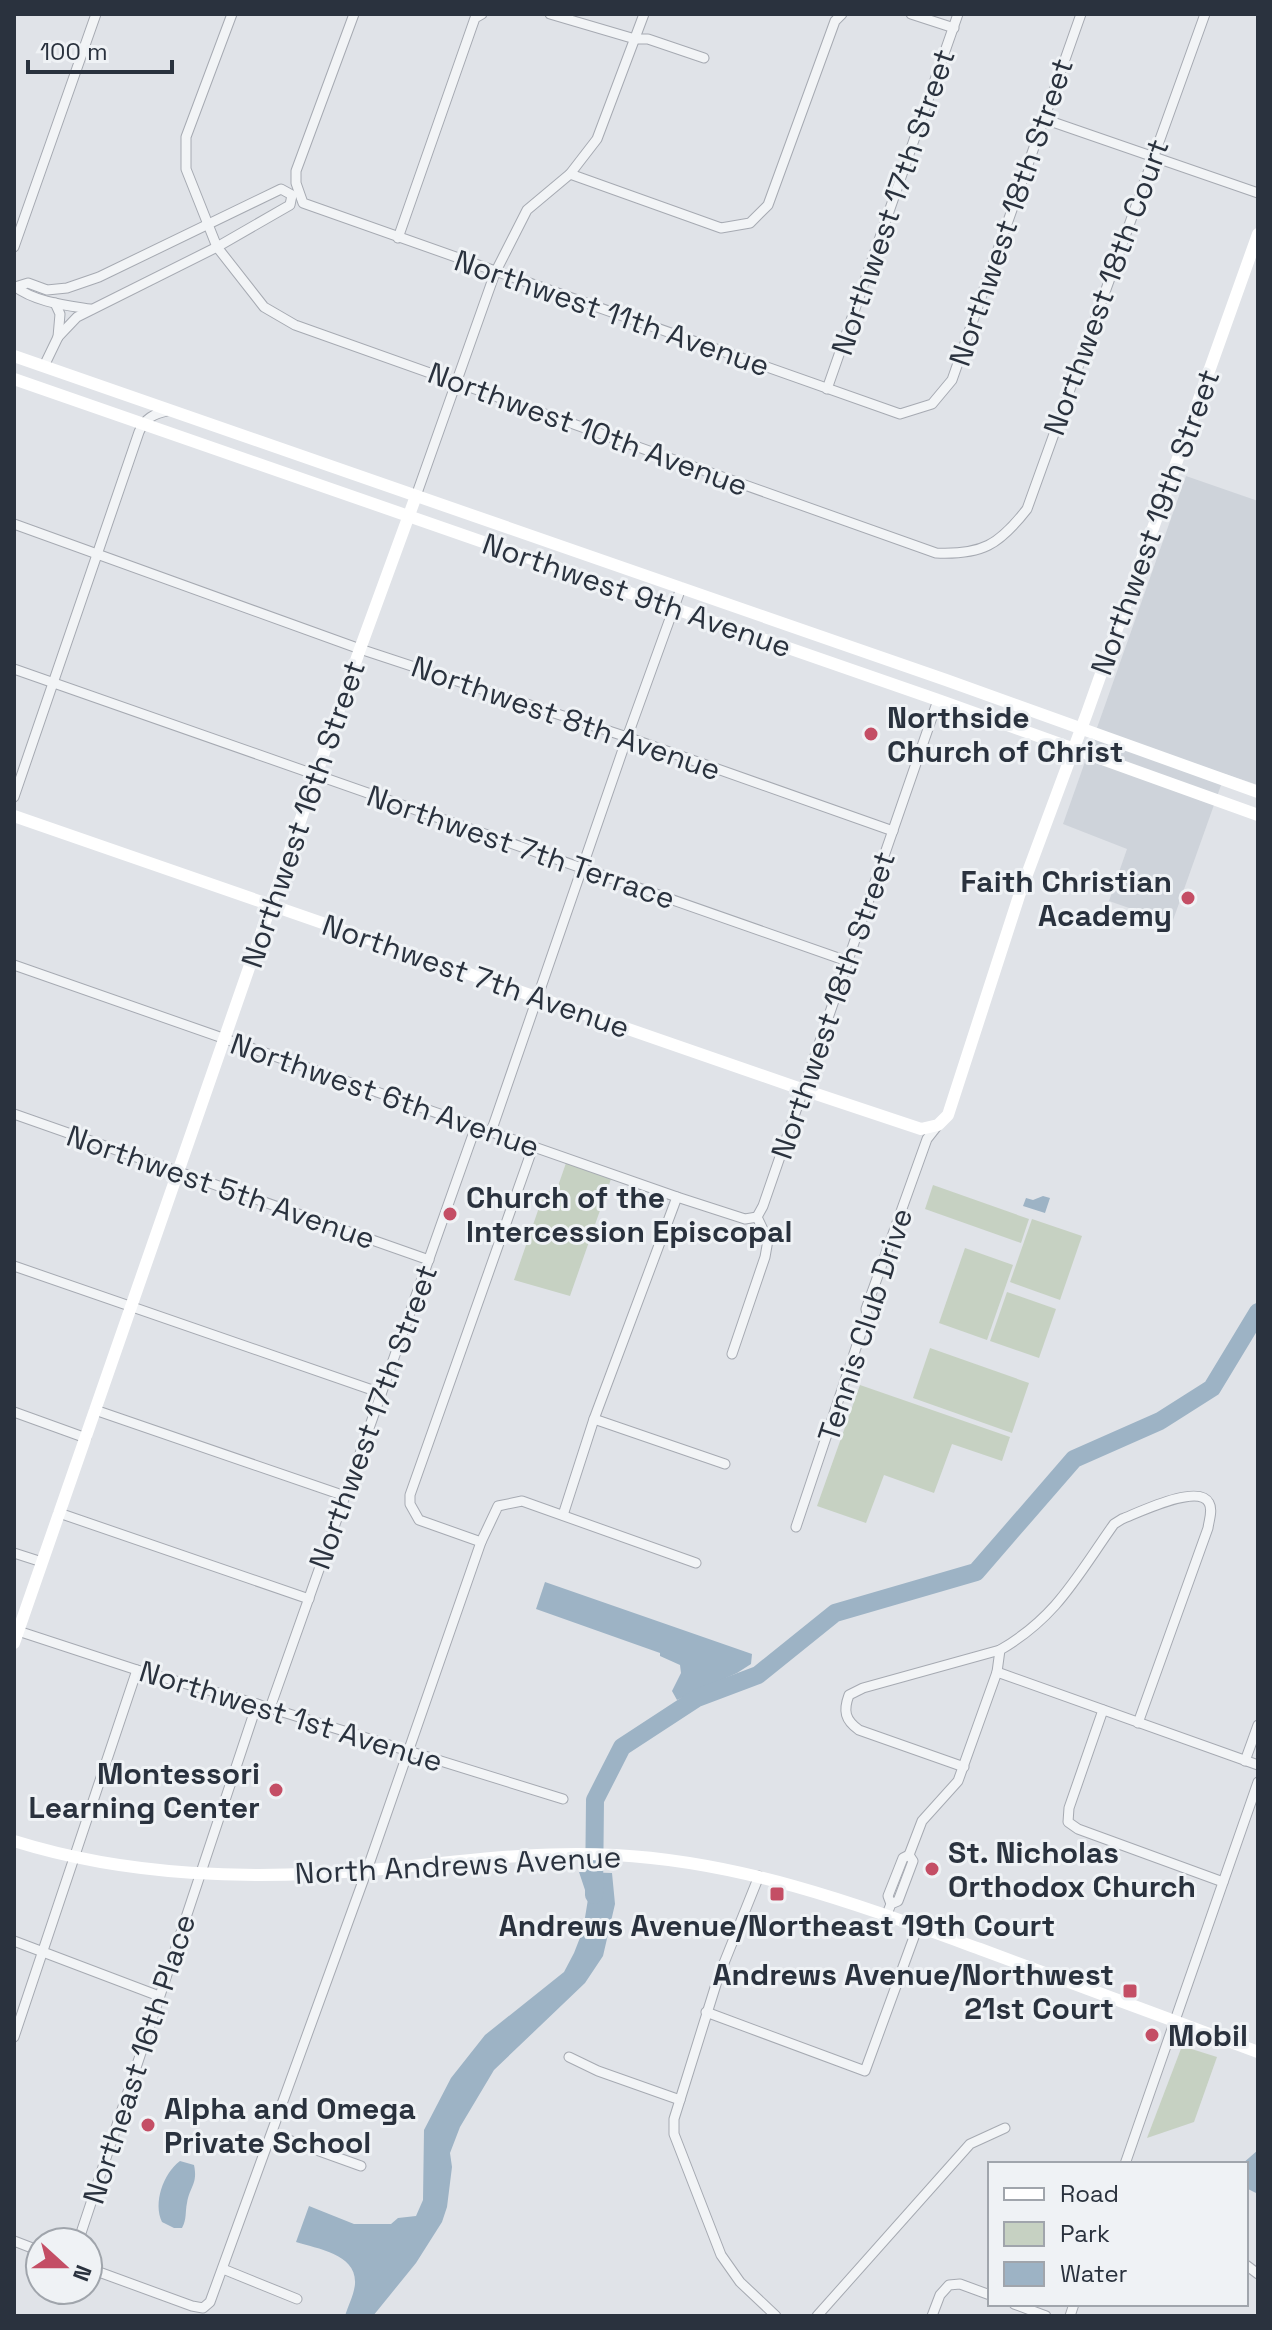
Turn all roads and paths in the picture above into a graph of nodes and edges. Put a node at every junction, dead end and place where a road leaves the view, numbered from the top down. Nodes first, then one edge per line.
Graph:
1 (96, 14) edge
2 (232, 14) edge
3 (354, 14) edge
4 (482, 14) edge
5 (550, 14) edge
6 (644, 14) edge
7 (842, 14) edge
8 (911, 14) edge
9 (958, 14) edge
10 (1081, 14) edge
11 (1205, 14) edge
12 (954, 28) junction
13 (635, 39) junction
14 (704, 58) dead end
15 (1044, 119) junction
16 (1152, 157) junction
17 (570, 174) junction
18 (1258, 193) edge
19 (296, 194) junction
20 (208, 225) junction
21 (1258, 234) edge
22 (398, 238) junction
23 (14, 247) edge
24 (217, 247) junction
25 (495, 273) junction
26 (15, 286) edge
27 (55, 303) junction
28 (90, 309) junction
29 (58, 337) junction
30 (14, 356) edge
31 (44, 366) junction
32 (14, 379) edge
33 (457, 383) junction
34 (827, 389) junction
35 (932, 404) joint
36 (167, 411) junction
37 (143, 423) junction
38 (416, 496) junction
39 (409, 515) junction
40 (14, 524) edge
41 (988, 547) joint
42 (98, 553) junction
43 (681, 588) junction
44 (673, 609) junction
45 (360, 649) junction
46 (14, 669) edge
47 (53, 682) junction
48 (938, 700) junction
49 (1081, 729) junction
50 (627, 737) junction
51 (1074, 749) junction
52 (316, 776) junction
53 (1258, 792) edge
54 (14, 797) edge
55 (1258, 815) edge
56 (14, 816) edge
57 (893, 831) junction
58 (582, 867) junction
59 (271, 904) junction
60 (847, 961) junction
61 (14, 965) edge
62 (537, 997) junction
63 (225, 1040) junction
64 (804, 1090) junction
65 (14, 1114) edge
66 (938, 1125) junction
67 (476, 1126) junction
68 (491, 1132) junction
69 (533, 1147) junction
70 (178, 1171) junction
71 (677, 1197) junction
72 (757, 1217) junction
73 (429, 1260) junction
74 (14, 1266) edge
75 (132, 1306) junction
76 (732, 1354) dead end
77 (381, 1393) junction
78 (95, 1410) junction
79 (14, 1412) edge
80 (594, 1419) junction
81 (86, 1438) junction
82 (725, 1464) dead end
83 (345, 1496) junction
84 (59, 1513) junction
85 (563, 1515) junction
86 (796, 1527) dead end
87 (481, 1542) junction
88 (14, 1553) edge
89 (42, 1562) junction
90 (696, 1563) dead end
91 (309, 1599) junction
92 (16, 1637) edge
93 (1000, 1650) junction
94 (137, 1670) junction
95 (997, 1672) junction
96 (257, 1704) junction
97 (270, 1708) junction
98 (1103, 1710) junction
99 (1138, 1723) junction
100 (1258, 1725) edge
101 (407, 1752) junction
102 (1245, 1761) junction
103 (1258, 1765) edge
104 (964, 1767) junction
105 (1258, 1782) edge
106 (563, 1799) dead end
107 (14, 1841) edge
108 (74, 1857) junction
109 (367, 1870) junction
110 (200, 1875) junction
111 (759, 1876) junction
112 (1223, 1882) junction
113 (889, 1909) junction
114 (918, 1926) junction
115 (14, 1941) edge
116 (42, 1952) junction
117 (159, 1996) junction
118 (706, 2012) junction
119 (1176, 2021) junction
120 (14, 2037) edge
121 (1258, 2052) edge
122 (569, 2057) dead end
123 (680, 2100) junction
124 (1005, 2128) dead end
125 (272, 2134) junction
126 (1126, 2162) edge
127 (361, 2166) dead end
128 (83, 2226) edge
129 (223, 2269) junction
130 (104, 2274) edge
131 (988, 2294) edge
132 (297, 2299) dead end
133 (1019, 2306) edge
134 (776, 2316) edge
135 (817, 2316) edge
136 (932, 2316) edge
137 (1046, 2316) edge

1 - 23 street
2 - 20 street, Northwest 10th Avenue
3 - 19 street
4 - 22 street
5 - 13 street
6 - 13 street, Northwest 16th Street
7 - 17 street
8 - 12 street
9 - 12 street, Northwest 17th Street
10 - 15 street, Northwest 18th Street
11 - 16 street, Northwest 18th Court
12 - 34 street, Northwest 17th Street
13 - 14 street
13 - 17 street, Northwest 16th Street
15 - 16 street
15 - 35 street, Northwest 18th Street
16 - 18 street
16 - 41 street, Northwest 18th Court
17 - 25 street, Northwest 16th Street
19 - 20 street
19 - 22 street, Northwest 11th Avenue
19 - 24 street
20 - 24 street, Northwest 10th Avenue
20 - 26 street
21 - 49 main road, Northwest 19th Street
22 - 25 street, Northwest 11th Avenue
24 - 28 street
24 - 33 street, Northwest 10th Avenue
25 - 33 street, Northwest 16th Street
25 - 34 street, Northwest 11th Avenue
26 - 27 street
27 - 28 street
27 - 29 street
28 - 29 street
29 - 31 street
30 - 31 main road, Northwest 9th Avenue
31 - 36 main road, Northwest 9th Avenue
32 - 37 main road, Northwest 9th Avenue
33 - 38 street, Northwest 16th Street
33 - 41 street, Northwest 10th Avenue
34 - 35 street, Northwest 11th Avenue
36 - 37 street
36 - 38 main road, Northwest 9th Avenue
37 - 39 main road, Northwest 9th Avenue
37 - 42 street
38 - 39 main road, Northwest 16th Street
38 - 43 main road, Northwest 9th Avenue
39 - 44 main road, Northwest 9th Avenue
39 - 45 main road, Northwest 16th Street
40 - 42 street, Northwest 8th Avenue
42 - 45 street, Northwest 8th Avenue
42 - 47 street
43 - 44 street
43 - 49 main road, Northwest 9th Avenue
44 - 48 main road, Northwest 9th Avenue
44 - 50 street
45 - 50 street, Northwest 8th Avenue
45 - 52 main road, Northwest 16th Street
46 - 47 street, Northwest 7th Terrace
47 - 52 street, Northwest 7th Terrace
47 - 54 street
48 - 51 main road, Northwest 9th Avenue
48 - 57 street, Northwest 18th Street
49 - 51 main road, Northwest 19th Street
49 - 53 main road, Northwest 9th Avenue
50 - 57 street, Northwest 8th Avenue
50 - 58 street
51 - 55 main road, Northwest 9th Avenue
51 - 66 main road, Northwest 19th Street
52 - 58 street, Northwest 7th Terrace
52 - 59 main road, Northwest 16th Street
56 - 59 main road, Northwest 7th Avenue
57 - 60 street, Northwest 18th Street
58 - 60 street, Northwest 7th Terrace
58 - 62 street
59 - 62 main road, Northwest 7th Avenue
59 - 63 main road, Northwest 16th Street
60 - 64 street, Northwest 18th Street
61 - 63 street, Northwest 6th Avenue
62 - 64 main road, Northwest 7th Avenue
62 - 68 street
63 - 67 street, Northwest 6th Avenue
63 - 70 main road, Northwest 16th Street
64 - 66 main road, Northwest 7th Avenue
64 - 72 street, Northwest 18th Street
65 - 70 street, Northwest 5th Avenue
66 - 86 street, Tennis Club Drive
67 - 68 street, Northwest 6th Avenue
67 - 73 street, Northwest 17th Street
68 - 69 street, Northwest 6th Avenue
69 - 71 street, Northwest 6th Avenue
69 - 87 street
70 - 73 street, Northwest 5th Avenue
70 - 75 main road, Northwest 16th Street
71 - 72 street, Northwest 6th Avenue
71 - 80 street
72 - 76 street
73 - 77 street, Northwest 17th Street
74 - 75 street
75 - 77 street
75 - 78 main road, Northwest 16th Street
77 - 83 street, Northwest 17th Street
78 - 81 main road, Northwest 16th Street
78 - 83 street
79 - 81 street
80 - 82 street
80 - 85 street
81 - 84 main road, Northwest 16th Street
83 - 91 street, Northwest 17th Street
84 - 89 main road, Northwest 16th Street
84 - 91 street
85 - 87 street
85 - 90 street
87 - 101 street
88 - 89 street
89 - 92 main road, Northwest 16th Street
91 - 97 street, Northwest 17th Street
92 - 94 street, Northwest 1st Avenue
93 - 95 street
93 - 99 street
93 - 104 street
94 - 96 street, Northwest 1st Avenue
94 - 108 street
95 - 98 street
95 - 104 street
96 - 97 street, Northwest 1st Avenue
96 - 110 street
97 - 101 street, Northwest 1st Avenue
98 - 99 street
98 - 112 street
99 - 102 street
100 - 102 street
101 - 106 street, Northwest 1st Avenue
101 - 109 street
102 - 103 street
104 - 113 street
105 - 112 street
107 - 108 main road, North Andrews Avenue
108 - 110 main road, North Andrews Avenue
108 - 116 street
109 - 110 main road, North Andrews Avenue
109 - 111 main road, North Andrews Avenue
109 - 125 street
110 - 117 street, Northeast 16th Place
111 - 113 main road, North Andrews Avenue
111 - 118 street
112 - 119 street
113 - 114 main road, North Andrews Avenue
114 - 118 street
114 - 119 main road, North Andrews Avenue
115 - 116 street
116 - 117 street
116 - 120 street
117 - 128 street, Northeast 16th Place
118 - 123 street
119 - 121 main road, North Andrews Avenue
119 - 126 street
122 - 123 street
123 - 134 street
124 - 135 street
125 - 127 street
125 - 129 street
129 - 130 street
129 - 132 street
131 - 136 street
133 - 137 street

